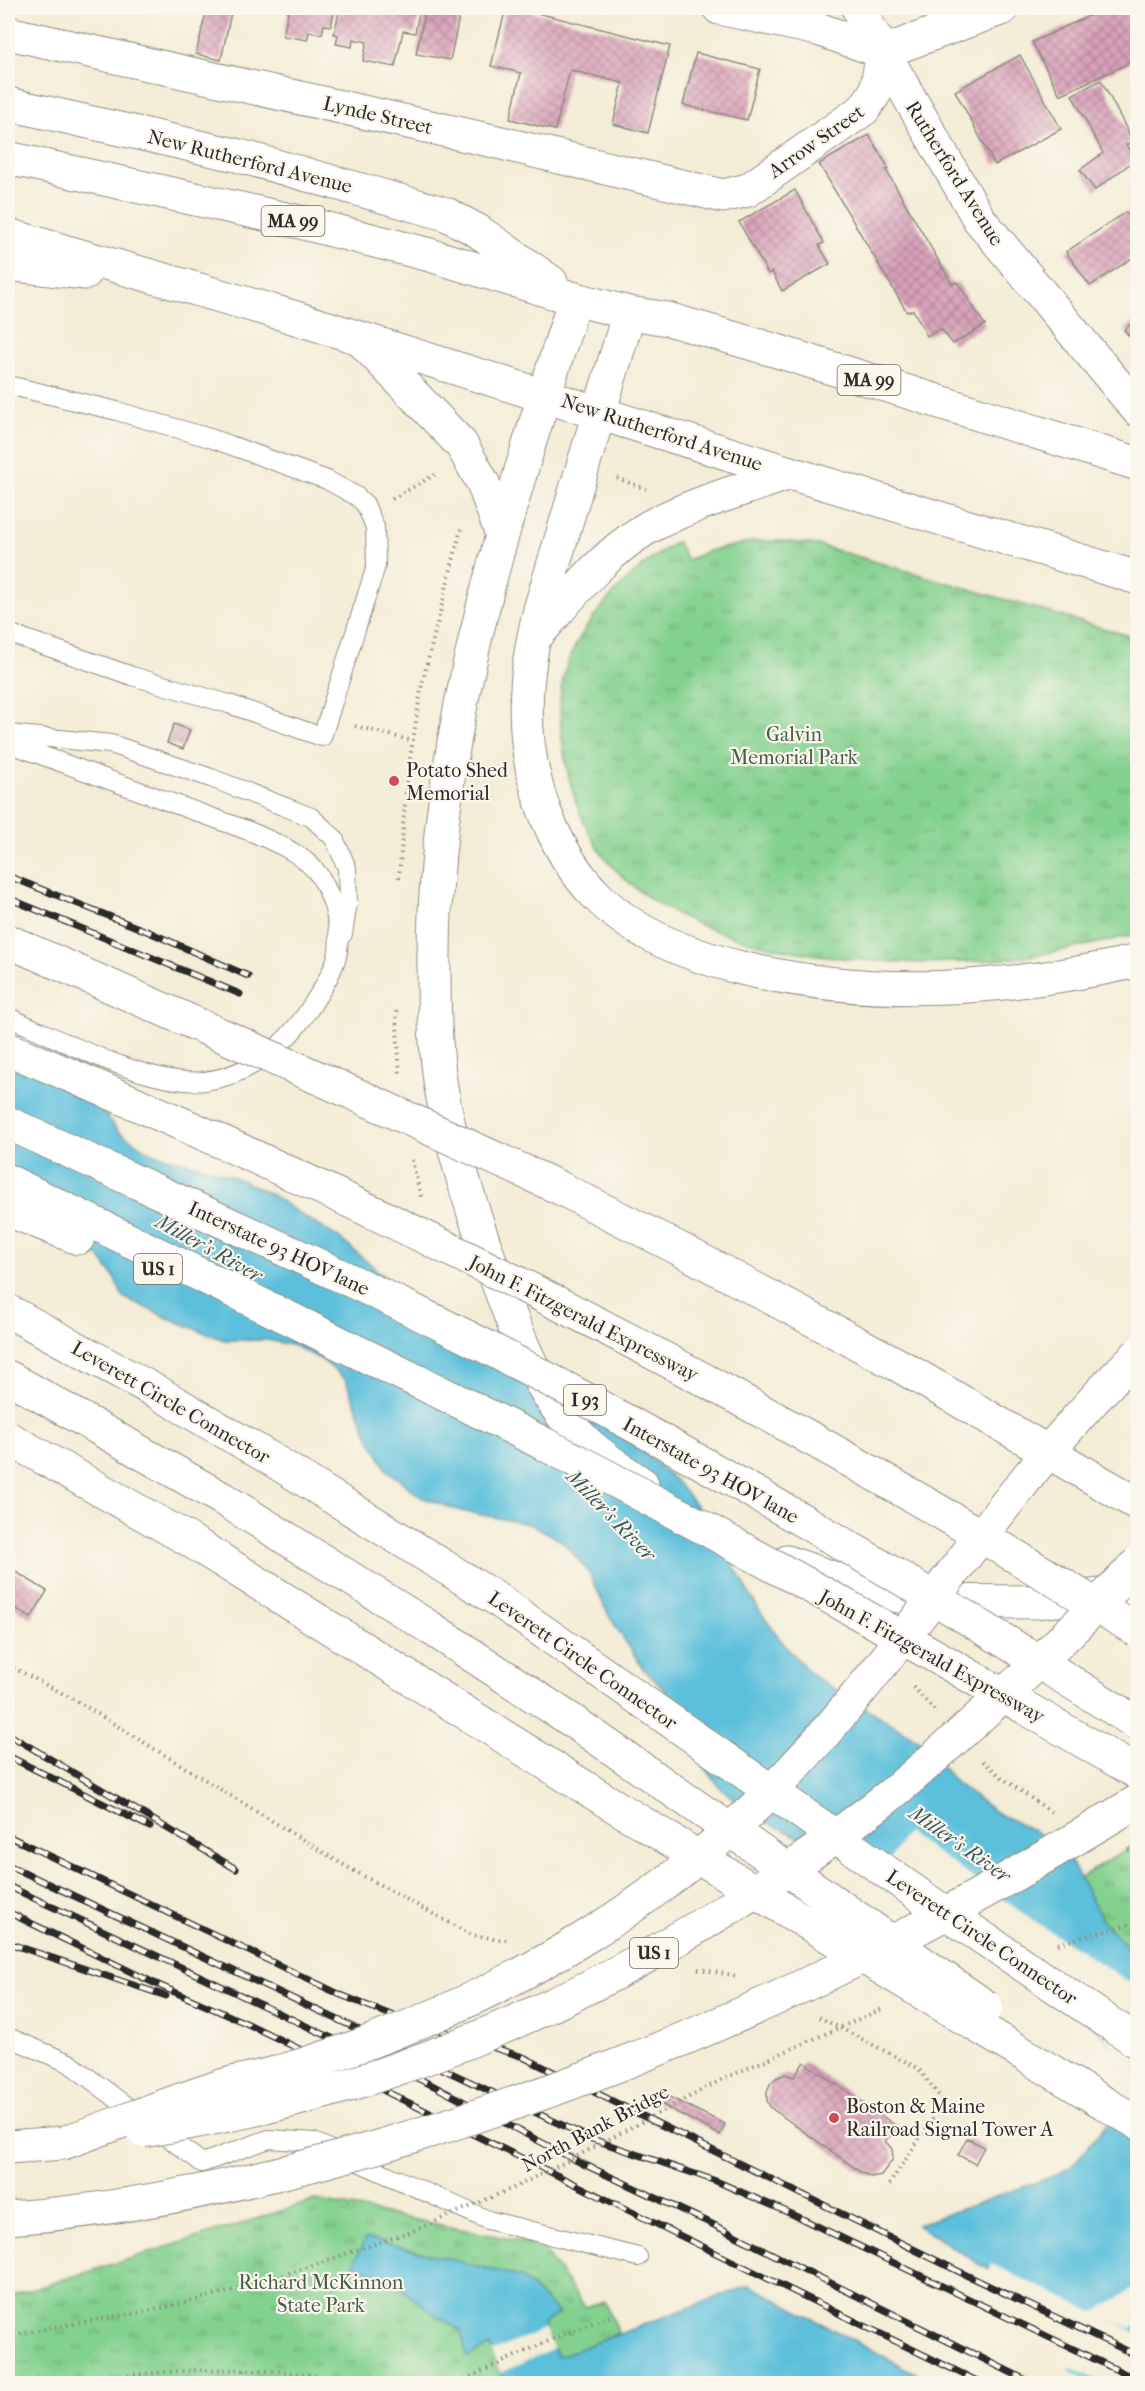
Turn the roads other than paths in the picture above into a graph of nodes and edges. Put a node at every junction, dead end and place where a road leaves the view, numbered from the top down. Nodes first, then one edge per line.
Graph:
1 (720, 8) edge
2 (858, 8) edge
3 (1003, 8) edge
4 (8, 33) edge
5 (883, 52) junction
6 (8, 104) edge
7 (8, 158) edge
8 (748, 190) joint
9 (8, 235) edge
10 (8, 264) edge
11 (188, 285) junction
12 (575, 298) junction
13 (629, 313) junction
14 (360, 339) junction
15 (8, 385) edge
16 (544, 395) junction
17 (1137, 410) edge
18 (600, 413) junction
19 (1137, 464) edge
20 (789, 473) junction
21 (502, 535) junction
22 (1137, 578) edge
23 (8, 633) edge
24 (532, 639) junction
25 (8, 734) edge
26 (8, 743) edge
27 (8, 941) edge
28 (338, 953) junction
29 (1137, 961) edge
30 (8, 1017) edge
31 (8, 1049) edge
32 (8, 1124) edge
33 (8, 1181) edge
34 (8, 1210) edge
35 (8, 1311) edge
36 (309, 1328) junction
37 (1137, 1354) edge
38 (8, 1377) edge
39 (8, 1438) edge
40 (1137, 1504) edge
41 (1137, 1563) edge
42 (1137, 1591) edge
43 (1137, 1631) edge
44 (1137, 1724) edge
45 (1137, 1773) edge
46 (1137, 1801) edge
47 (8, 2037) edge
48 (1137, 2042) edge
49 (1104, 2103) junction
50 (1137, 2123) edge
51 (63, 2143) junction
52 (8, 2147) edge
53 (10, 2218) edge
54 (638, 2257) dead end

1 - 5 main road
2 - 5 main road, Rutherford Avenue
3 - 5 main road
4 - 8 main road, Lynde Street
5 - 8 main road, Arrow Street
5 - 17 main road, Rutherford Avenue
6 - 12 main road, New Rutherford Avenue
7 - 12 main road, New Rutherford Avenue / MA 99
9 - 11 main road, New Rutherford Avenue
10 - 11 main road, New Rutherford Avenue
11 - 14 main road, New Rutherford Avenue
12 - 13 main road, New Rutherford Avenue / MA 99
12 - 16 main road
13 - 18 main road
13 - 19 main road, New Rutherford Avenue / MA 99
14 - 16 main road, New Rutherford Avenue
14 - 21 main road
15 - 23 lane
16 - 18 main road, New Rutherford Avenue
16 - 21 main road
18 - 20 main road, New Rutherford Avenue
18 - 24 main road
20 - 22 main road, New Rutherford Avenue
20 - 24 main road
21 - 42 main road, bridge
24 - 29 main road
25 - 28 lane
26 - 28 lane
27 - 40 main road, bridge
28 - 30 lane
31 - 43 main road, John F. Fitzgerald Expressway, bridge
32 - 44 main road, Interstate 93 HOV lane / I 93, bridge
33 - 36 main road
34 - 36 main road, US 1
35 - 48 main road, Leverett Circle Connector, bridge
36 - 45 main road, John F. Fitzgerald Expressway, bridge
37 - 51 main road, bridge
38 - 49 main road, bridge
39 - 49 main road, bridge
41 - 51 main road, US 1, bridge
46 - 53 main road, bridge
47 - 54 lane
49 - 50 main road
51 - 52 main road, US 1

